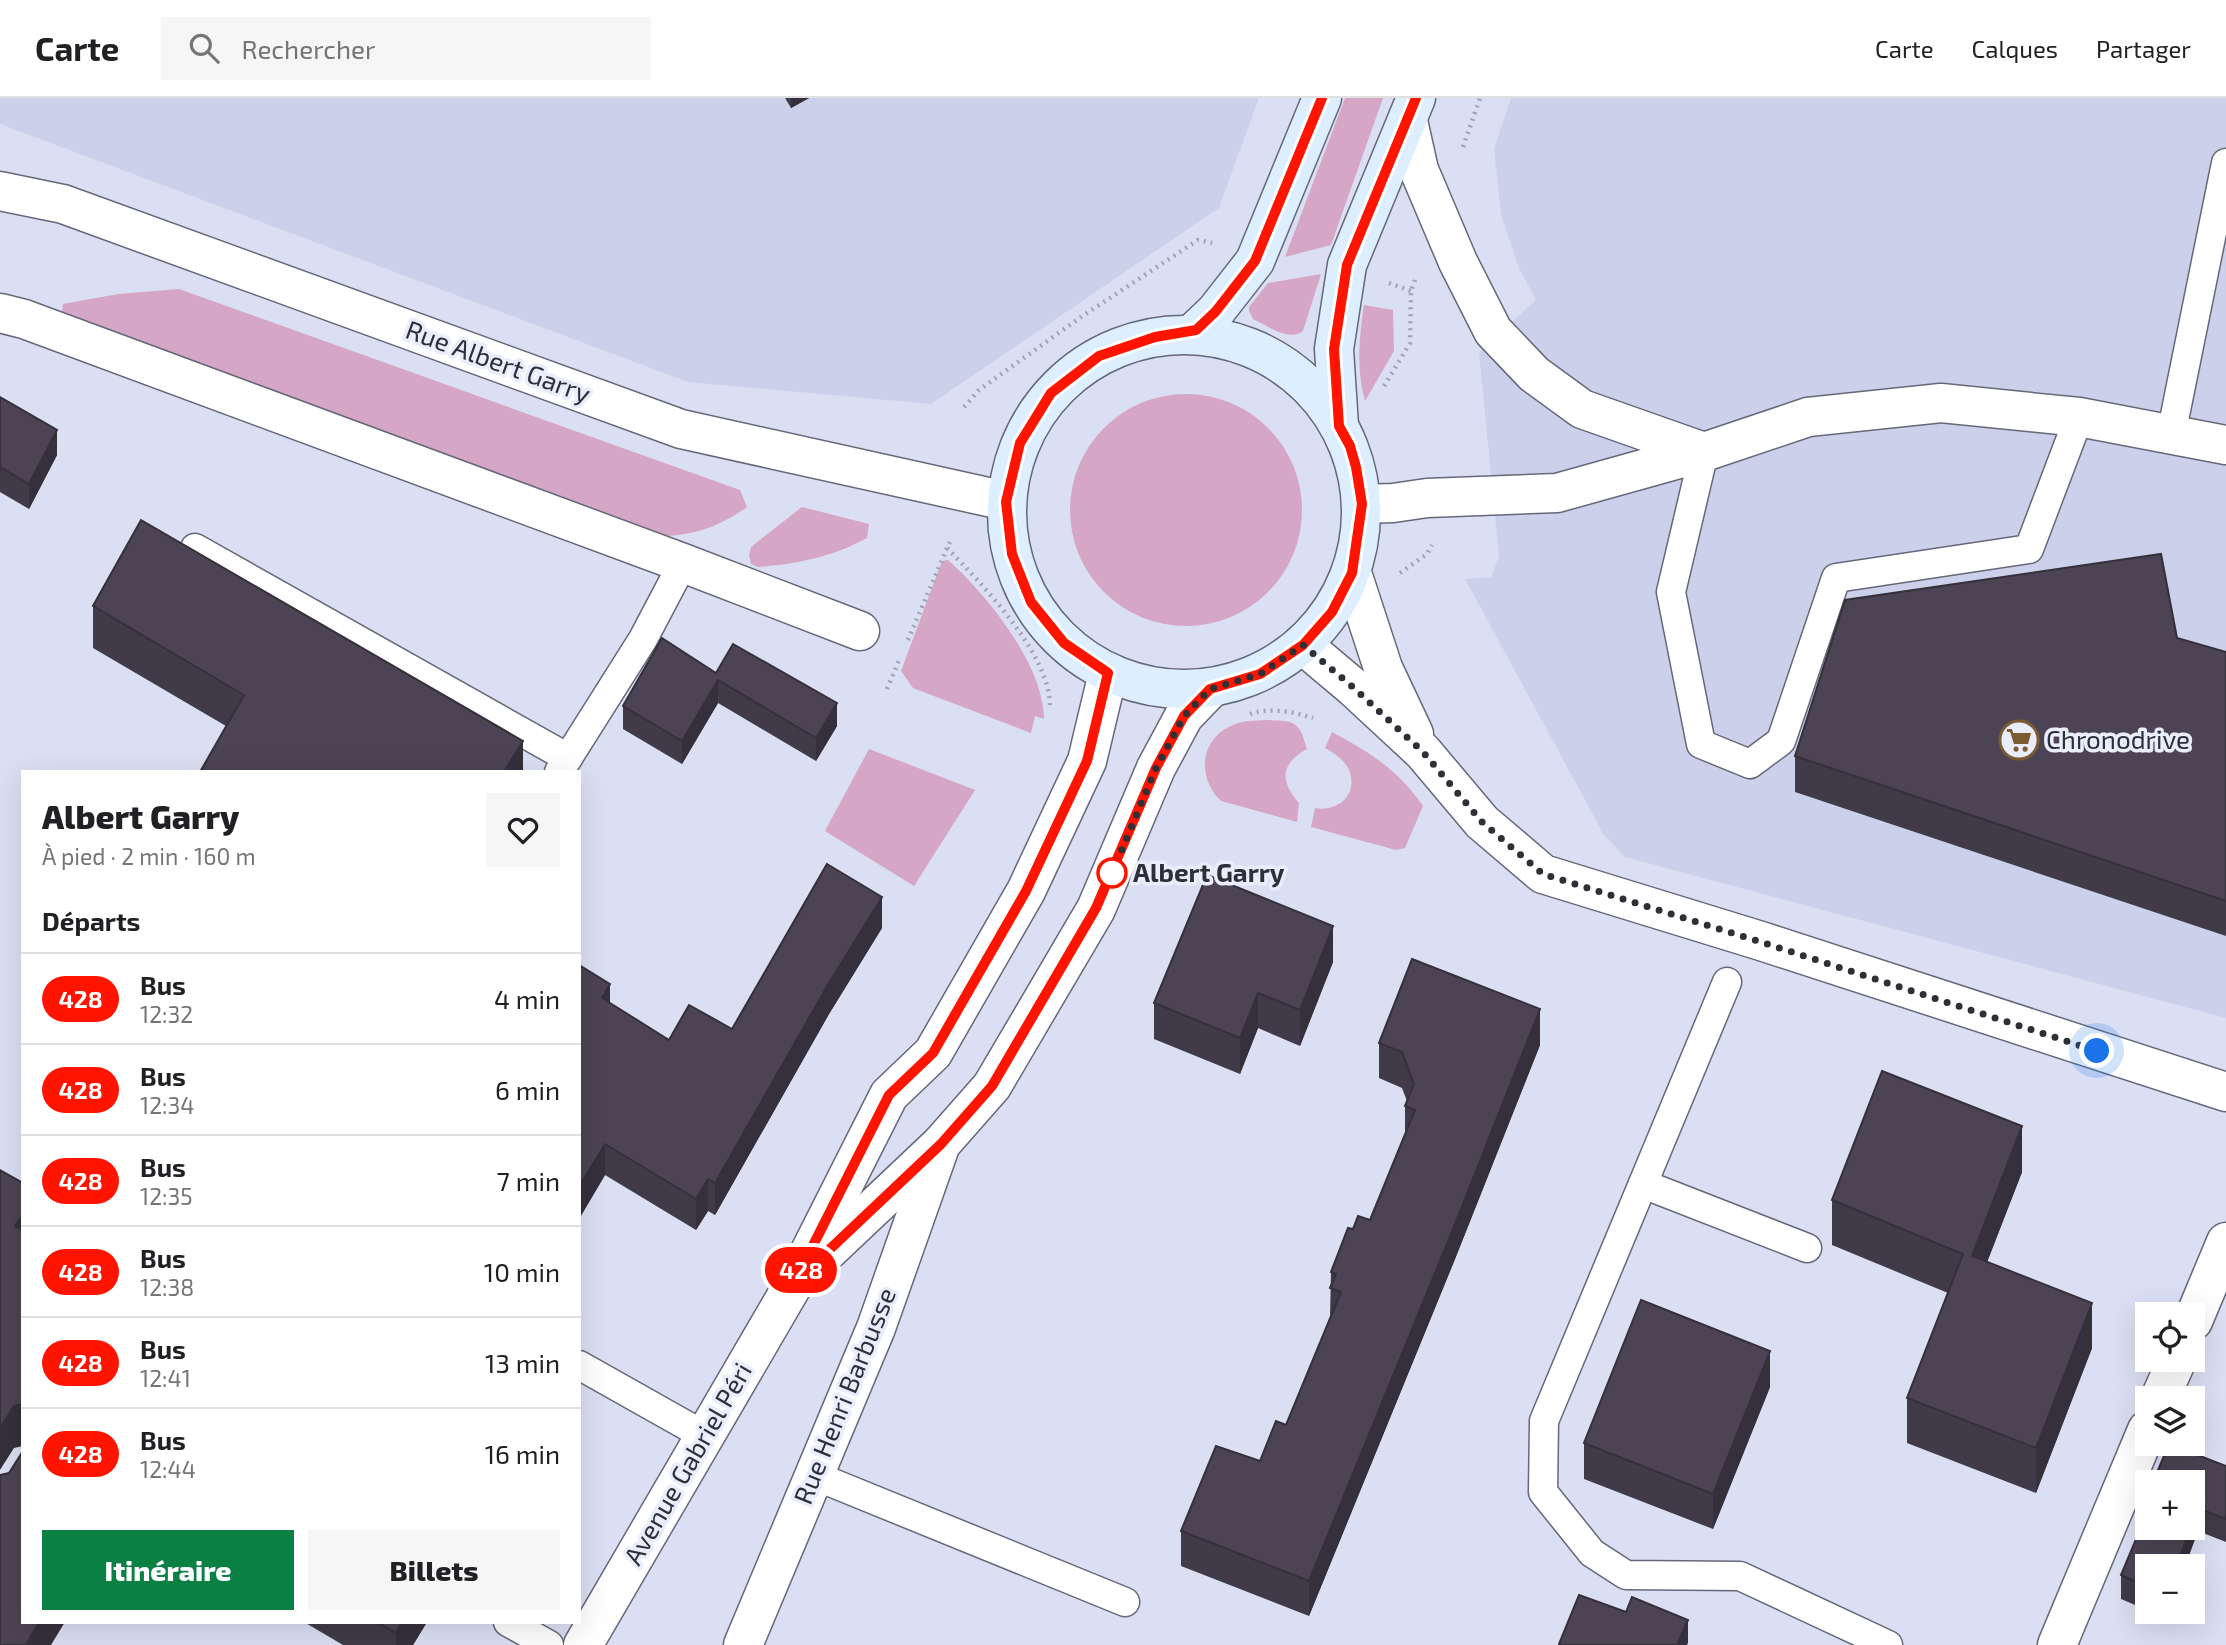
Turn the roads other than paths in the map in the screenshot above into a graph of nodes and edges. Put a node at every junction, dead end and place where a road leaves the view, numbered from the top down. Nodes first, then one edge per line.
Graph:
1 (1322, 98) edge
2 (1412, 109) edge
3 (2226, 163) edge
4 (0, 191) edge
5 (12, 316) edge
6 (1196, 330) junction
7 (2079, 417) junction
8 (1339, 426) junction
9 (2171, 435) junction
10 (2226, 445) edge
11 (1704, 452) junction
12 (1006, 502) junction
13 (1362, 504) junction
14 (195, 548) edge
15 (683, 563) junction
16 (1352, 573) junction
17 (860, 631) dead end
18 (1303, 645) junction
19 (1108, 673) junction
20 (1210, 689) junction
21 (1423, 752) junction
22 (563, 765) edge
23 (1727, 982) dead end
24 (2226, 1092) edge
25 (941, 1144) junction
26 (1643, 1184) junction
27 (2226, 1242) edge
28 (1807, 1248) dead end
29 (794, 1283) junction
30 (2201, 1302) edge
31 (581, 1366) edge
32 (705, 1436) junction
33 (2136, 1456) edge
34 (813, 1475) junction
35 (1125, 1602) dead end
36 (512, 1624) edge
37 (549, 1645) edge
38 (583, 1645) edge
39 (743, 1645) edge
40 (1888, 1645) edge
41 (2057, 1645) edge

1 - 6 main road
2 - 8 main road
2 - 11 street
3 - 9 lane
4 - 12 street, Rue Albert Garry
5 - 15 street
6 - 8 main road
6 - 12 main road
7 - 9 street
7 - 11 street
7 - 11 lane
8 - 13 main road
9 - 10 street
11 - 13 street
12 - 19 main road
13 - 16 main road
14 - 22 lane
15 - 17 street
15 - 22 lane
16 - 18 main road
16 - 21 street
18 - 20 main road
18 - 21 street
19 - 20 main road
19 - 29 street, Avenue Gabriel Péri
20 - 25 street, Avenue Gabriel Péri
21 - 24 street
23 - 26 lane
25 - 29 street, Avenue Gabriel Péri
25 - 34 street, Rue Henri Barbusse
26 - 28 lane
26 - 40 lane
27 - 30 street
29 - 32 street, Avenue Gabriel Péri
31 - 32 lane
32 - 38 street, Avenue Gabriel Péri
33 - 41 street
34 - 35 lane
34 - 39 street, Rue Henri Barbusse
36 - 37 lane

